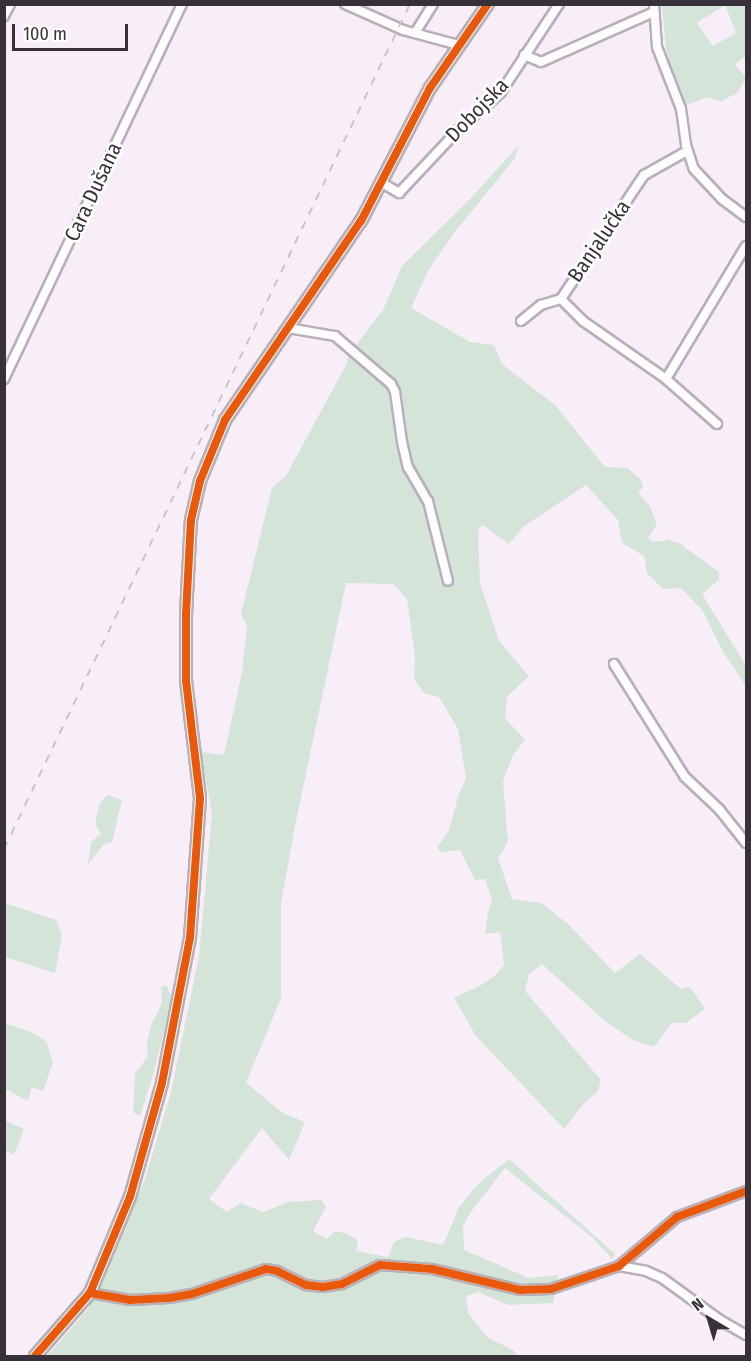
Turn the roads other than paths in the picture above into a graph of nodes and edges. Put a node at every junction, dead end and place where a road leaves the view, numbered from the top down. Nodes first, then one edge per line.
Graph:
1 (10, 4) edge
2 (182, 4) edge
3 (345, 4) edge
4 (433, 4) edge
5 (488, 4) edge
6 (559, 4) edge
7 (654, 8) edge
8 (4, 16) edge
9 (415, 33) junction
10 (459, 45) junction
11 (524, 55) junction
12 (687, 151) junction
13 (381, 183) junction
14 (747, 217) edge
15 (747, 246) edge
16 (561, 298) junction
17 (521, 321) dead end
18 (288, 328) junction
19 (4, 379) edge
20 (666, 379) junction
21 (717, 424) dead end
22 (448, 582) dead end
23 (614, 664) dead end
24 (747, 843) edge
25 (747, 1191) edge
26 (619, 1266) junction
27 (90, 1293) junction
28 (747, 1335) edge
29 (35, 1356) edge

1 - 8 street
2 - 19 street, Cara Dušana
3 - 9 street
4 - 9 street
5 - 10 main road
6 - 11 street, Dobojska
7 - 11 street
7 - 12 street
9 - 10 street
10 - 13 main road
11 - 13 street, Dobojska
12 - 14 street
12 - 16 street, Banjalučka
13 - 18 main road
15 - 20 street
16 - 17 street
16 - 20 street, Banjalučka
18 - 22 street
18 - 27 main road
20 - 21 street, Banjalučka
23 - 24 street
25 - 26 street
26 - 27 street
26 - 28 street
27 - 29 main road

